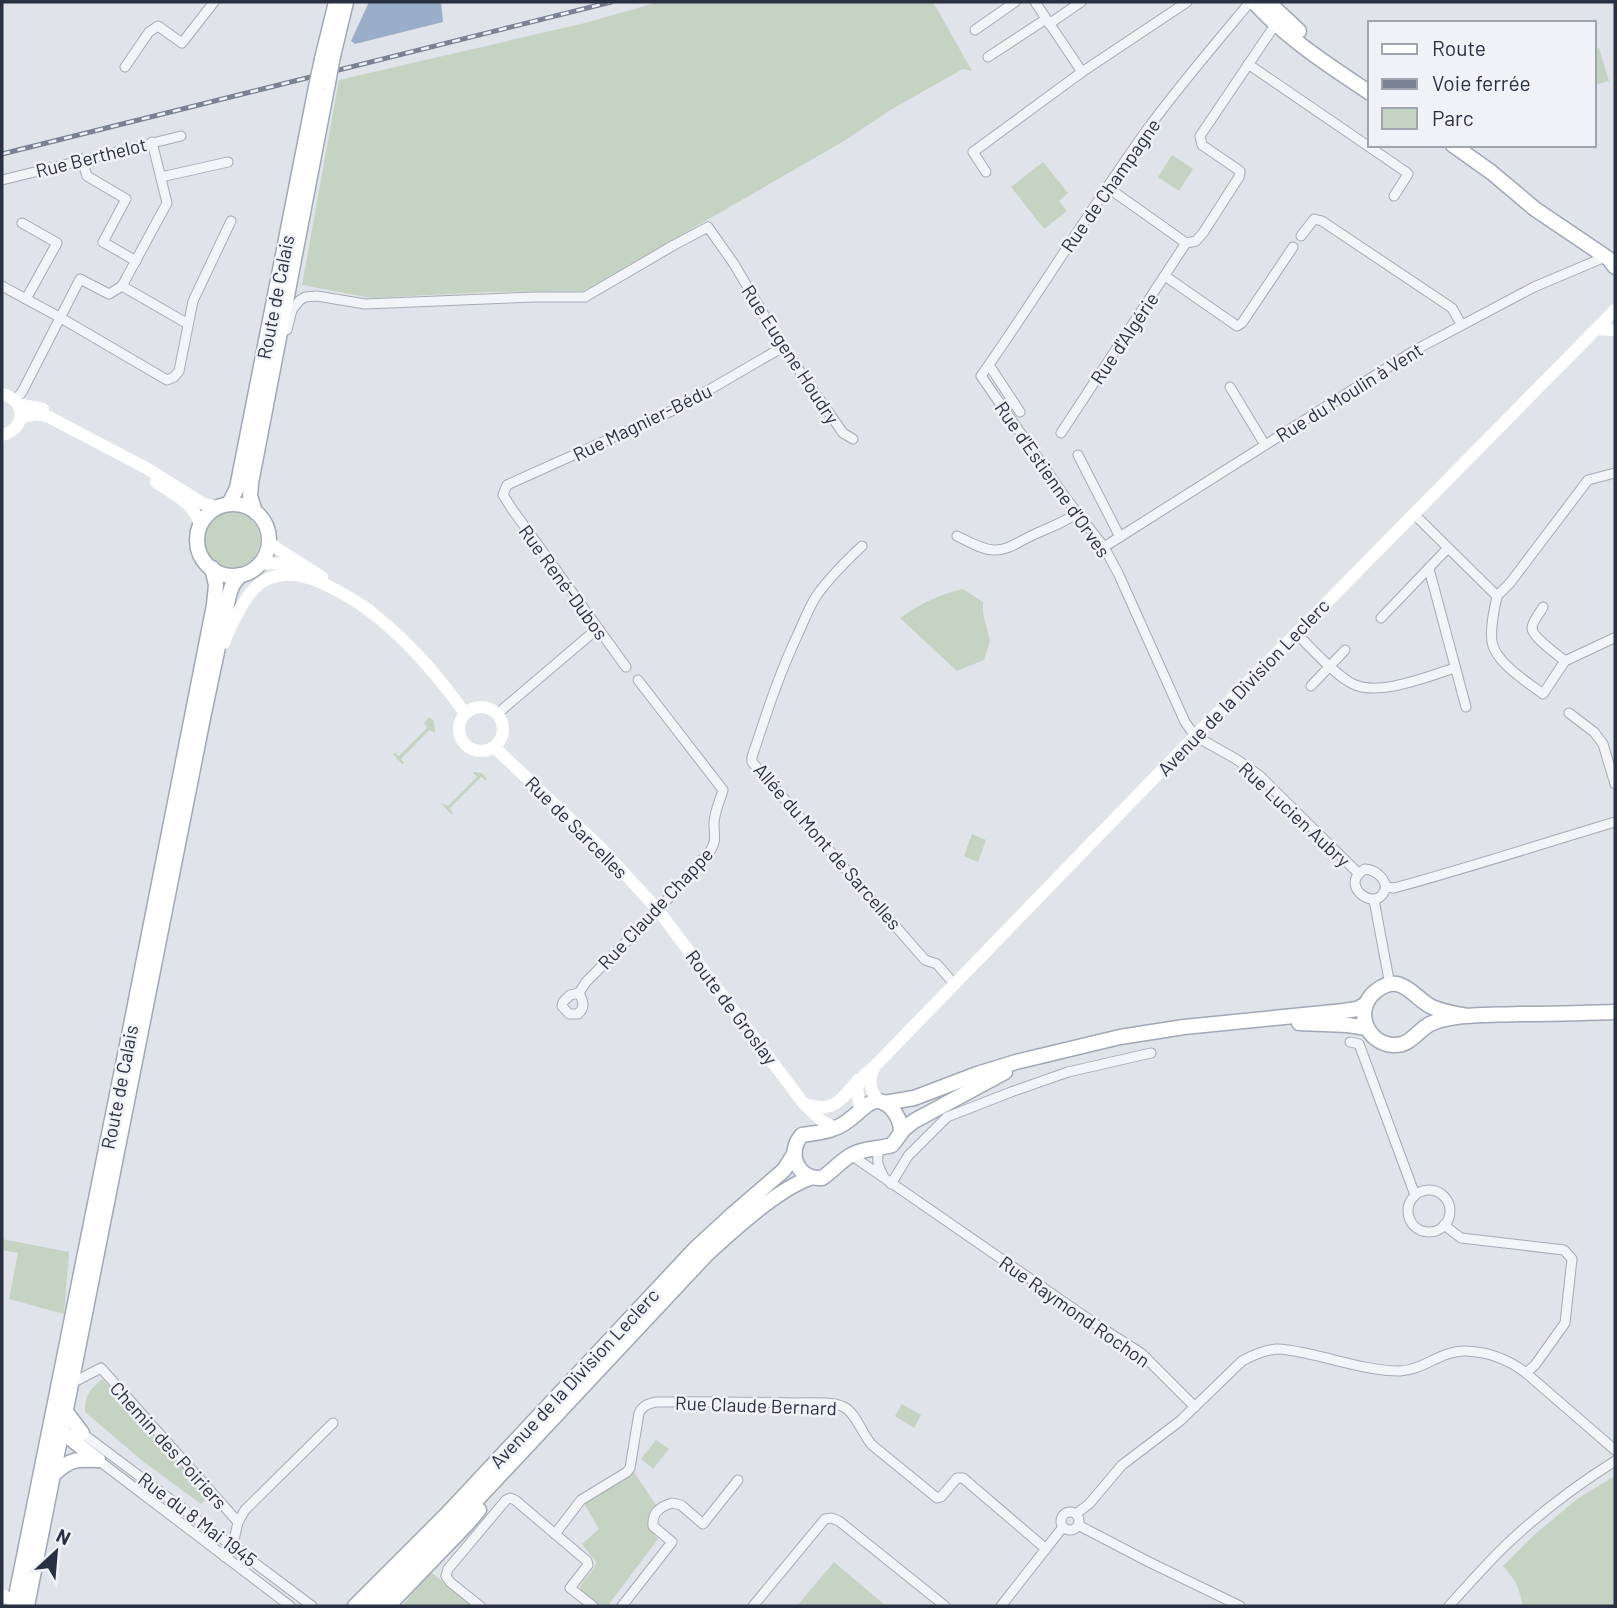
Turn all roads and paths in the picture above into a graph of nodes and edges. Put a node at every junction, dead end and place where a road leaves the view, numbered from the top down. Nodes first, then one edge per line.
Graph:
1 (214, 2) edge
2 (336, 2) edge
3 (346, 2) edge
4 (1015, 2) edge
5 (1035, 2) edge
6 (1081, 2) edge
7 (1187, 2) edge
8 (1252, 2) edge
9 (1268, 2) edge
10 (1279, 20) junction
11 (1048, 22) junction
12 (975, 30) dead end
13 (328, 57) junction
14 (988, 57) dead end
15 (1248, 64) junction
16 (125, 67) dead end
17 (1082, 72) junction
18 (1368, 83) edge
19 (322, 85) junction
20 (1368, 92) edge
21 (181, 136) dead end
22 (152, 142) junction
23 (1368, 146) edge
24 (1369, 147) edge
25 (1456, 147) edge
26 (1464, 147) edge
27 (82, 159) junction
28 (228, 162) dead end
29 (986, 173) dead end
30 (161, 177) junction
31 (2, 180) edge
32 (1107, 187) junction
33 (1394, 196) dead end
34 (232, 221) dead end
35 (22, 223) dead end
36 (1301, 236) dead end
37 (1186, 243) junction
38 (1293, 247) dead end
39 (1612, 258) edge
40 (136, 261) junction
41 (1165, 276) junction
42 (2, 286) edge
43 (122, 286) junction
44 (26, 299) junction
45 (1615, 310) edge
46 (61, 318) junction
47 (188, 324) junction
48 (1461, 324) junction
49 (1596, 330) junction
50 (1615, 330) edge
51 (783, 347) junction
52 (989, 365) junction
53 (981, 376) joint
54 (271, 381) junction
55 (1230, 387) dead end
56 (2, 394) edge
57 (16, 402) junction
58 (1020, 412) dead end
59 (20, 419) junction
60 (1061, 433) dead end
61 (2, 435) edge
62 (853, 439) dead end
63 (94, 440) junction
64 (1265, 445) junction
65 (1078, 455) dead end
66 (1615, 472) edge
67 (503, 495) joint
68 (223, 506) junction
69 (255, 512) junction
70 (1077, 513) junction
71 (1414, 514) junction
72 (200, 526) junction
73 (957, 536) dead end
74 (1120, 537) junction
75 (268, 540) junction
76 (862, 547) dead end
77 (1104, 547) junction
78 (1448, 548) junction
79 (258, 565) junction
80 (212, 568) junction
81 (1429, 569) junction
82 (240, 575) junction
83 (320, 576) junction
84 (1497, 596) junction
85 (1543, 607) dead end
86 (369, 610) junction
87 (1381, 618) dead end
88 (597, 629) junction
89 (1296, 633) junction
90 (1614, 638) edge
91 (1345, 650) dead end
92 (1565, 661) junction
93 (1330, 666) junction
94 (626, 667) dead end
95 (1455, 668) junction
96 (638, 680) dead end
97 (1311, 686) dead end
98 (1466, 707) dead end
99 (465, 713) junction
100 (1569, 713) dead end
101 (497, 714) junction
102 (203, 718) junction
103 (1195, 736) junction
104 (495, 747) junction
105 (1615, 784) edge
106 (1615, 822) edge
107 (1358, 873) junction
108 (1387, 887) junction
109 (1374, 900) junction
110 (658, 909) junction
111 (954, 984) junction
112 (1390, 985) junction
113 (579, 993) dead end
114 (1420, 998) junction
115 (1366, 1004) junction
116 (1615, 1004) edge
117 (1615, 1012) edge
118 (1566, 1013) junction
119 (1468, 1016) junction
120 (1615, 1018) edge
121 (1255, 1020) junction
122 (1367, 1028) junction
123 (1420, 1031) junction
124 (1350, 1042) dead end
125 (1150, 1053) dead end
126 (1034, 1058) junction
127 (869, 1071) junction
128 (883, 1102) junction
129 (804, 1104) junction
130 (860, 1111) junction
131 (835, 1128) junction
132 (901, 1133) junction
133 (800, 1137) junction
134 (880, 1147) junction
135 (794, 1154) junction
136 (851, 1155) junction
137 (810, 1178) junction
138 (889, 1182) junction
139 (1415, 1195) junction
140 (1444, 1225) junction
141 (1526, 1373) junction
142 (72, 1383) junction
143 (1195, 1407) junction
144 (66, 1412) junction
145 (332, 1423) dead end
146 (55, 1431) junction
147 (82, 1433) junction
148 (1615, 1451) edge
149 (507, 1459) junction
150 (97, 1460) junction
151 (1615, 1461) edge
152 (54, 1474) junction
153 (738, 1480) dead end
154 (1076, 1514) junction
155 (238, 1522) junction
156 (1079, 1525) junction
157 (1063, 1527) junction
158 (555, 1534) junction
159 (233, 1545) junction
160 (1046, 1549) junction
161 (225, 1557) junction
162 (1221, 1602) edge
163 (15, 1604) edge
164 (289, 1606) edge
165 (313, 1606) edge
166 (343, 1606) edge
167 (355, 1606) edge
168 (372, 1606) edge
169 (388, 1606) edge
170 (480, 1606) edge
171 (593, 1606) edge
172 (622, 1606) edge
173 (752, 1606) edge
174 (945, 1606) edge
175 (1000, 1606) edge
176 (1240, 1606) edge
177 (1449, 1606) edge

1 - 16 street
2 - 13 main road
3 - 13 main road
4 - 12 street
5 - 11 street
6 - 11 street
7 - 17 street
8 - 10 main road
8 - 32 street, Rue de Champagne
9 - 10 main road
10 - 15 street
10 - 18 main road
10 - 20 main road
11 - 14 street
11 - 17 street
13 - 19 main road, bridge
15 - 23 street
15 - 37 street, Rue d'Algérie
17 - 29 street
19 - 54 main road, Route de Calais
19 - 68 main road, Route de Calais
21 - 22 street, Rue Berthelot
22 - 27 street, Rue Berthelot
22 - 30 street
24 - 33 street
25 - 39 main road
26 - 39 main road
27 - 31 street, Rue Berthelot
27 - 40 street
28 - 30 street
30 - 40 street
32 - 37 street
32 - 52 street, Rue de Champagne
34 - 47 street
35 - 44 street
36 - 48 street
37 - 41 street, Rue d'Algérie
38 - 41 street
39 - 48 street, Rue du Moulin à Vent
40 - 43 street
41 - 60 street, Rue d'Algérie
42 - 44 street
43 - 46 street
43 - 47 street
44 - 46 street
45 - 49 main road, Avenue de la Division Leclerc
46 - 47 street
46 - 57 street
48 - 64 street, Rue du Moulin à Vent
49 - 50 main road
49 - 71 main road, Avenue de la Division Leclerc
51 - 54 street, Rue Eugene Houdry
51 - 62 street, Rue Eugene Houdry
51 - 67 street, Rue Magnier-Bédu
52 - 53 street, Rue de Champagne
52 - 58 street
53 - 70 street, Rue d'Estienne d'Orves
54 - 69 main road, Route de Calais
55 - 64 street
56 - 57 main road
57 - 59 main road
57 - 63 main road
59 - 61 main road
59 - 63 main road
63 - 68 main road
63 - 72 main road
64 - 74 street, Rue du Moulin à Vent
65 - 74 street
66 - 84 street
67 - 88 street, Rue René-Dubos
68 - 69 main road
68 - 72 main road
69 - 75 main road
70 - 73 street
70 - 77 street, Rue d'Estienne d'Orves
71 - 78 street
71 - 89 main road, Avenue de la Division Leclerc
72 - 80 main road
74 - 77 street, Rue du Moulin à Vent
75 - 79 main road
75 - 83 main road
76 - 111 street, Allée du Mont de Sarcelles
77 - 103 street, Rue d'Estienne d'Orves
78 - 81 street
78 - 84 street
79 - 82 main road
79 - 83 main road
80 - 82 main road
80 - 146 main road, Route de Calais
81 - 87 street
81 - 95 street
82 - 102 main road, Route de Calais
83 - 86 main road
84 - 92 street
85 - 92 street
86 - 99 main road
86 - 102 main road
88 - 94 street, Rue René-Dubos
88 - 101 street
89 - 93 street
89 - 103 main road, Avenue de la Division Leclerc
90 - 92 street
91 - 93 street
93 - 95 street
93 - 97 street
95 - 98 street
96 - 110 street, Rue Claude Chappe
99 - 101 main road
99 - 104 main road
100 - 105 street
101 - 104 main road
102 - 142 main road, Route de Calais
103 - 107 street, Rue Lucien Aubry
103 - 111 main road, Avenue de la Division Leclerc
104 - 110 main road, Rue de Sarcelles
106 - 108 street
107 - 108 street, Rue Lucien Aubry
107 - 109 street, Rue Lucien Aubry
108 - 109 street
109 - 112 street, Rue Lucien Aubry
110 - 113 street, Rue Claude Chappe
110 - 129 main road, Route de Groslay
111 - 127 main road, Avenue de la Division Leclerc
112 - 114 main road
112 - 115 main road
114 - 119 main road
114 - 123 main road
115 - 121 main road
115 - 122 main road
116 - 118 main road
117 - 118 main road
118 - 119 main road
118 - 120 main road
119 - 123 main road
121 - 122 main road
121 - 126 main road
122 - 123 main road
124 - 139 street
125 - 138 street
126 - 128 main road
126 - 132 main road
127 - 128 main road
127 - 129 main road, Avenue de la Division Leclerc
127 - 130 main road
128 - 130 main road
128 - 132 main road
129 - 131 main road, Route de Groslay
129 - 133 main road
130 - 131 main road
131 - 133 main road
132 - 134 main road
133 - 135 main road, Avenue de la Division Leclerc
134 - 136 main road
134 - 138 street
135 - 137 main road
135 - 149 main road, Avenue de la Division Leclerc
136 - 137 main road, Avenue de la Division Leclerc
136 - 138 street, Rue Raymond Rochon
137 - 149 main road, Avenue de la Division Leclerc
138 - 143 street, Rue Raymond Rochon
139 - 140 street
139 - 140 street
140 - 141 street
141 - 143 street
141 - 148 street
142 - 144 main road, Route de Calais
142 - 155 street, Chemin des Poiriers
143 - 154 street
144 - 146 main road, Route de Calais
144 - 147 main road
145 - 155 street
146 - 147 main road
146 - 150 main road
146 - 152 main road, Route de Calais
146 - 163 main road, Route de Calais
147 - 159 street, Rue du 8 Mai 1945
149 - 166 main road
149 - 167 main road, Avenue de la Division Leclerc
149 - 168 main road, Avenue de la Division Leclerc
149 - 169 main road
150 - 152 main road
150 - 161 street, Rue du 8 Mai 1945
151 - 177 street
152 - 163 main road, Route de Calais
153 - 172 street
154 - 156 street
154 - 157 street
155 - 159 street
156 - 157 street
156 - 162 street
157 - 160 street
158 - 160 street, Rue Claude Bernard
158 - 170 street
158 - 171 street
159 - 161 street
159 - 165 street, Rue du 8 Mai 1945
160 - 175 street
161 - 164 street, Rue du 8 Mai 1945
162 - 176 street
173 - 174 street

